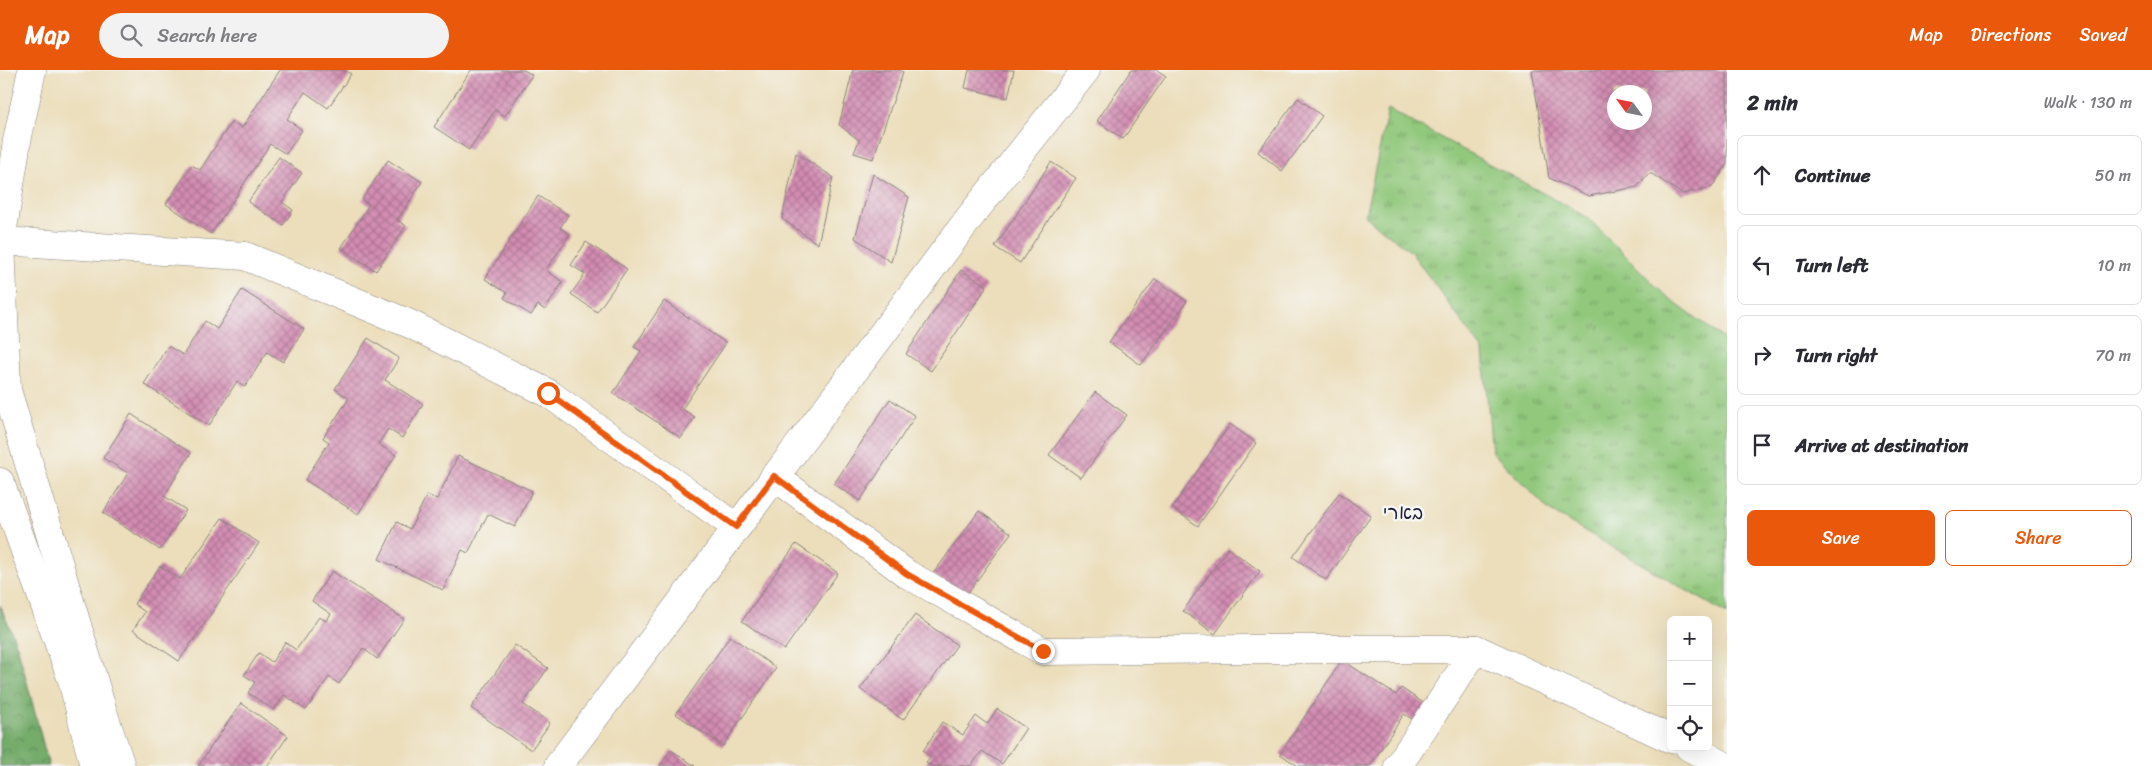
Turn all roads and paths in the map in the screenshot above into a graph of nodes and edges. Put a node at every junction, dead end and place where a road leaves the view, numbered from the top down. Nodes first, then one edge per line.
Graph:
1 (32, 70) edge
2 (1086, 70) edge
3 (2, 241) junction
4 (774, 476) junction
5 (0, 482) edge
6 (736, 527) junction
7 (1476, 649) junction
8 (1667, 737) edge
9 (1695, 751) edge
10 (1716, 764) edge
11 (94, 766) edge
12 (121, 766) edge
13 (558, 766) edge
14 (1398, 766) edge

1 - 3 street
2 - 4 street
3 - 6 street
3 - 12 street
4 - 6 street
4 - 7 street
5 - 11 street
6 - 13 street
7 - 8 street
7 - 14 street
9 - 10 street

